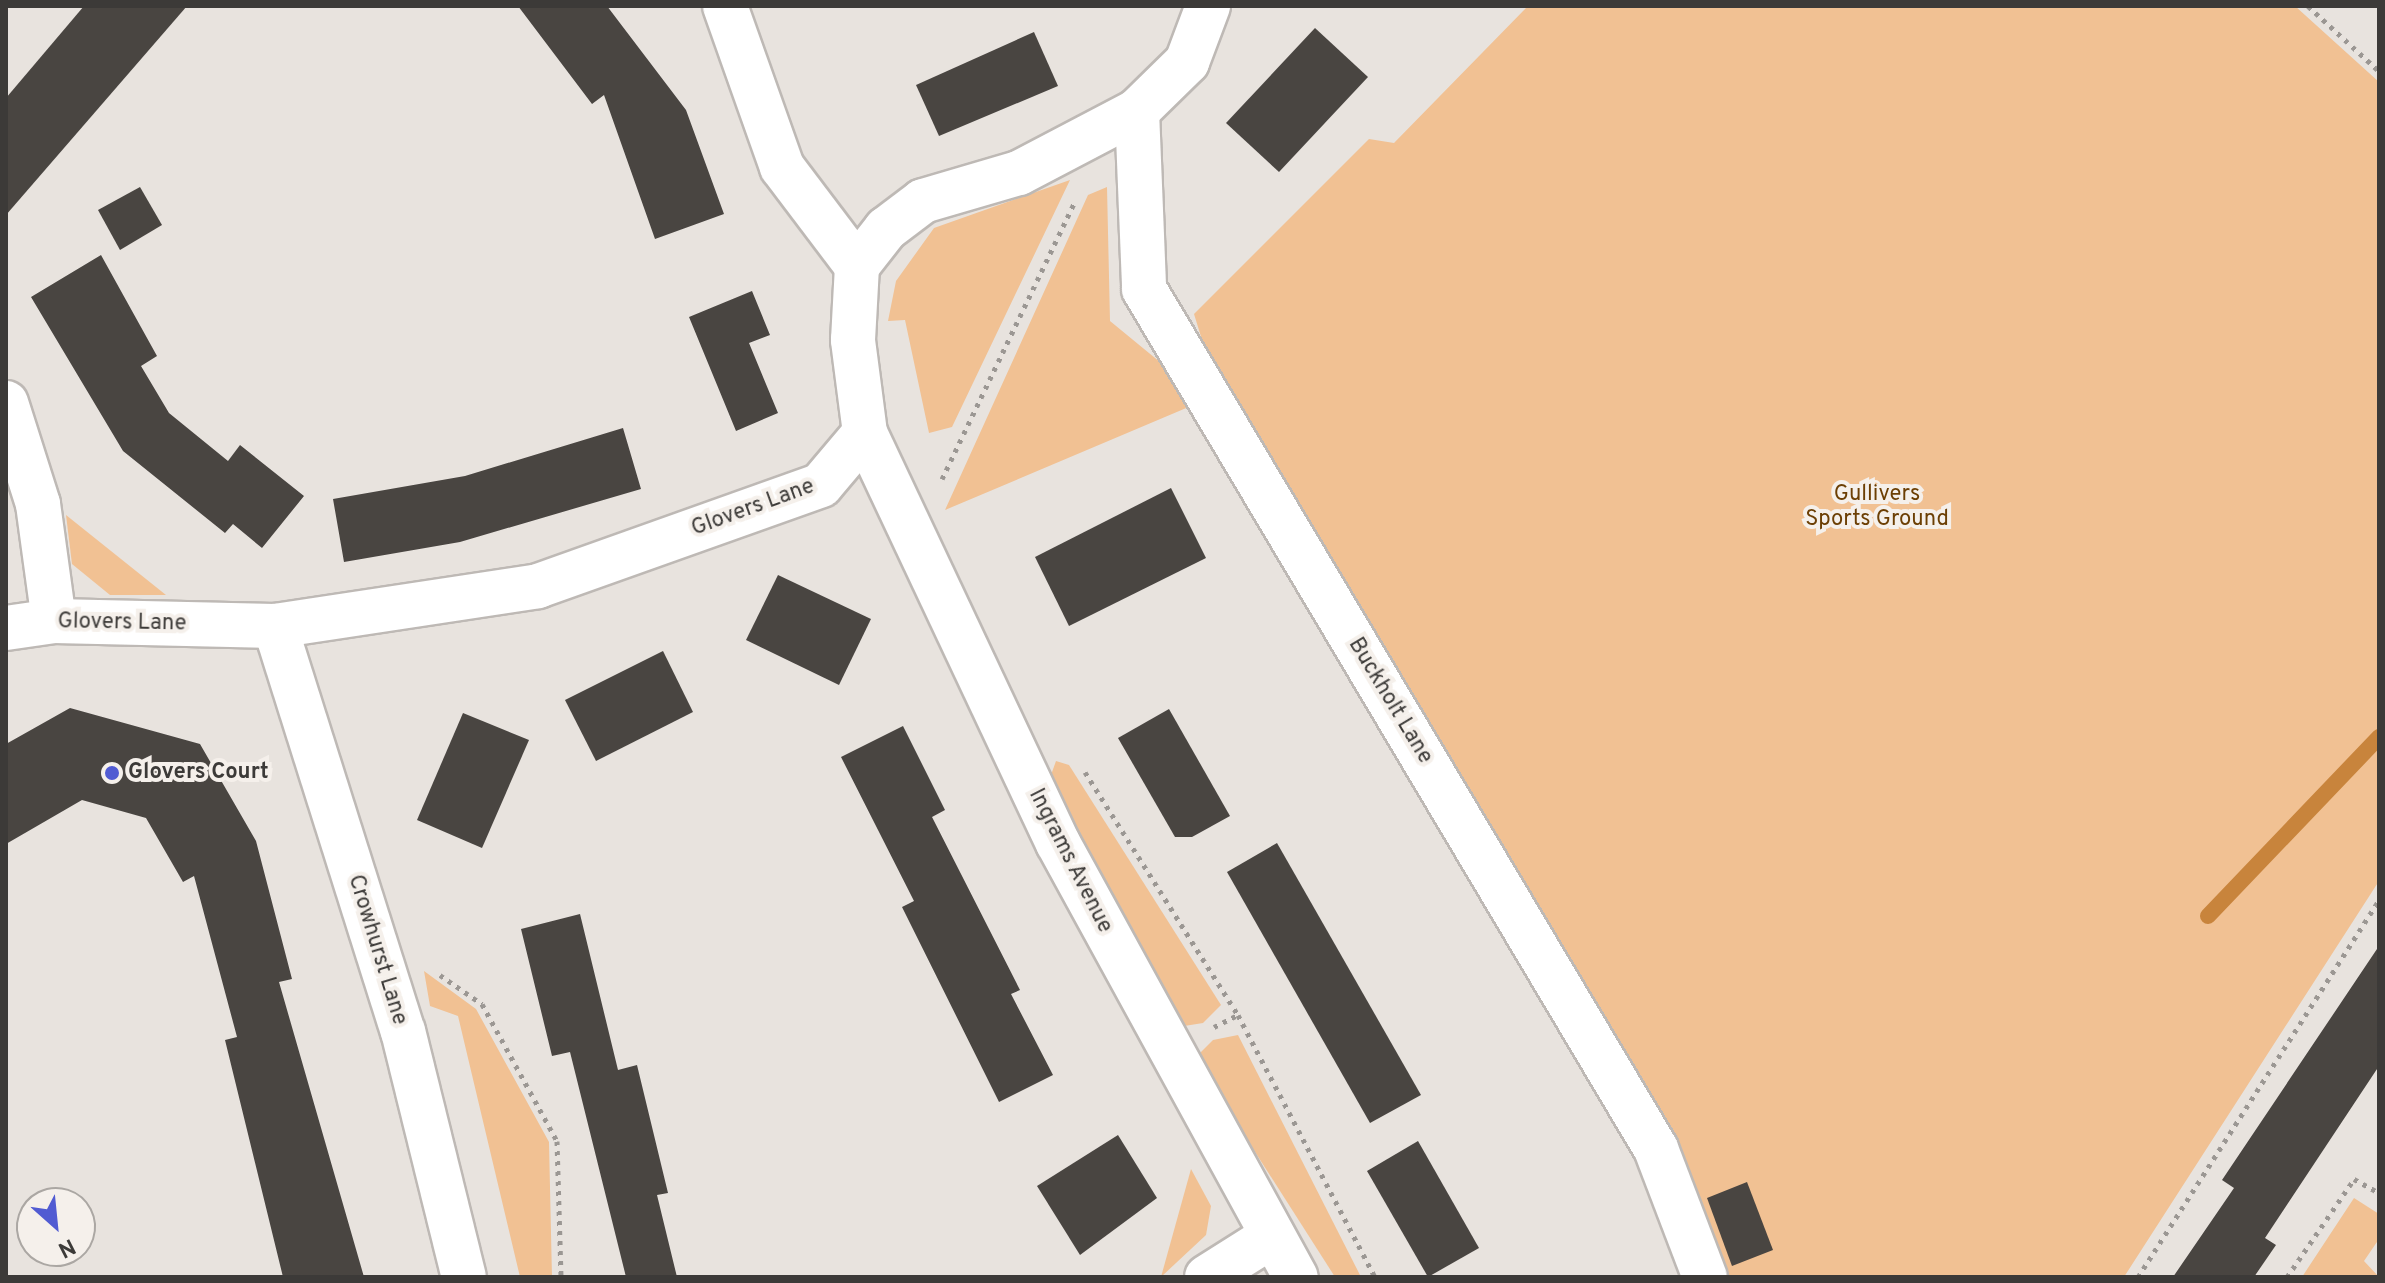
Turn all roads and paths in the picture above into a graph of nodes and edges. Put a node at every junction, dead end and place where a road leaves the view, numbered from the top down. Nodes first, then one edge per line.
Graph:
1 (725, 6) edge
2 (1208, 6) edge
3 (2312, 7) edge
4 (2379, 71) edge
5 (1137, 111) junction
6 (1080, 190) dead end
7 (857, 266) junction
8 (6, 403) edge
9 (865, 433) junction
10 (914, 538) junction
11 (54, 621) junction
12 (275, 626) junction
13 (6, 628) edge
14 (1077, 760) dead end
15 (2379, 900) edge
16 (370, 927) junction
17 (2379, 1193) edge
18 (1269, 1238) junction
19 (464, 1277) edge
20 (561, 1277) edge
21 (1207, 1277) edge
22 (1296, 1277) edge
23 (1375, 1277) edge
24 (1705, 1277) edge
25 (2138, 1277) edge
26 (2287, 1277) edge

1 - 7 street
2 - 5 street
3 - 4 path
5 - 7 street
5 - 24 street, Buckholt Lane
6 - 10 path
7 - 9 street
8 - 11 street
9 - 10 street, Ingrams Avenue
9 - 12 street, Glovers Lane
10 - 18 street, Ingrams Avenue
11 - 12 street, Glovers Lane
11 - 13 street, Glovers Lane
12 - 16 street, Crowhurst Lane
14 - 23 path
15 - 25 path
16 - 19 street, Crowhurst Lane
16 - 20 path
17 - 26 path
18 - 21 street
18 - 22 street, Ingrams Avenue

